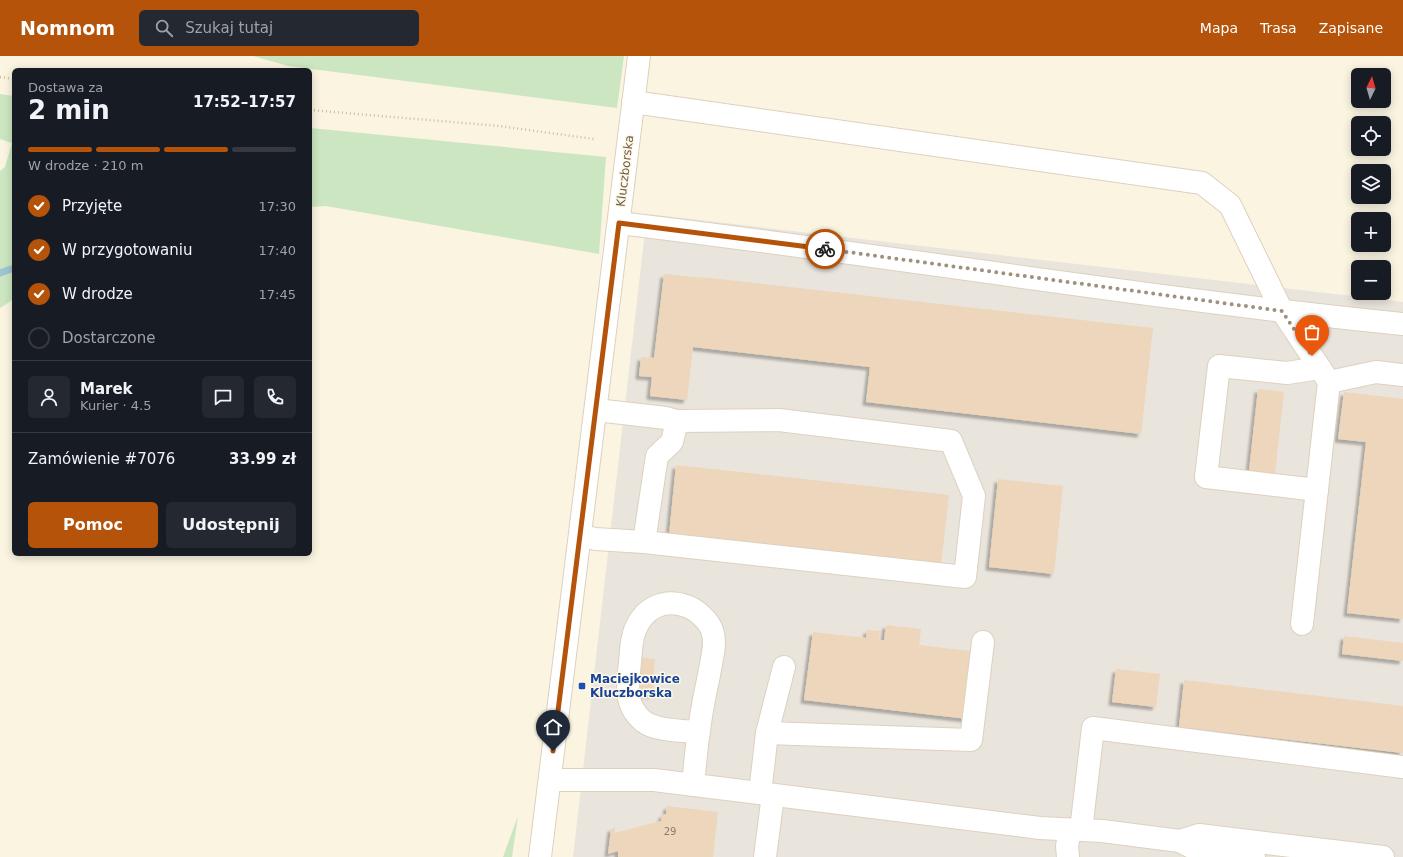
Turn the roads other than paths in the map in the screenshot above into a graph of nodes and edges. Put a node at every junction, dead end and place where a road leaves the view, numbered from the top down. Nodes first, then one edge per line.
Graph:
1 (638, 56) edge
2 (633, 102) junction
3 (619, 223) junction
4 (1282, 311) junction
5 (1403, 324) edge
6 (1324, 375) junction
7 (1403, 375) edge
8 (596, 410) junction
9 (677, 420) junction
10 (1317, 490) junction
11 (580, 536) junction
12 (644, 542) junction
13 (1302, 624) dead end
14 (982, 642) dead end
15 (784, 667) dead end
16 (698, 732) junction
17 (767, 733) junction
18 (1403, 767) edge
19 (550, 780) junction
20 (694, 785) junction
21 (767, 794) junction
22 (1076, 830) junction
23 (1180, 841) junction
24 (540, 857) edge
25 (765, 857) edge
26 (1068, 857) edge
27 (1254, 857) edge
28 (1383, 857) edge

1 - 2 street, Kluczborska
2 - 3 street, Kluczborska
2 - 4 street
3 - 4 street
3 - 8 street, Kluczborska
4 - 5 street
4 - 6 street
6 - 7 street
6 - 10 street
6 - 10 street
8 - 9 street
8 - 11 street, Kluczborska
9 - 12 street
9 - 12 street
10 - 13 street
11 - 12 street
11 - 19 street, Kluczborska
14 - 17 street
15 - 17 street
16 - 16 street
16 - 20 street
17 - 21 street
18 - 22 street
19 - 20 street
19 - 24 street, Kluczborska
20 - 21 street
21 - 22 street
21 - 25 street
22 - 23 street
22 - 26 street
23 - 27 street
23 - 28 street

